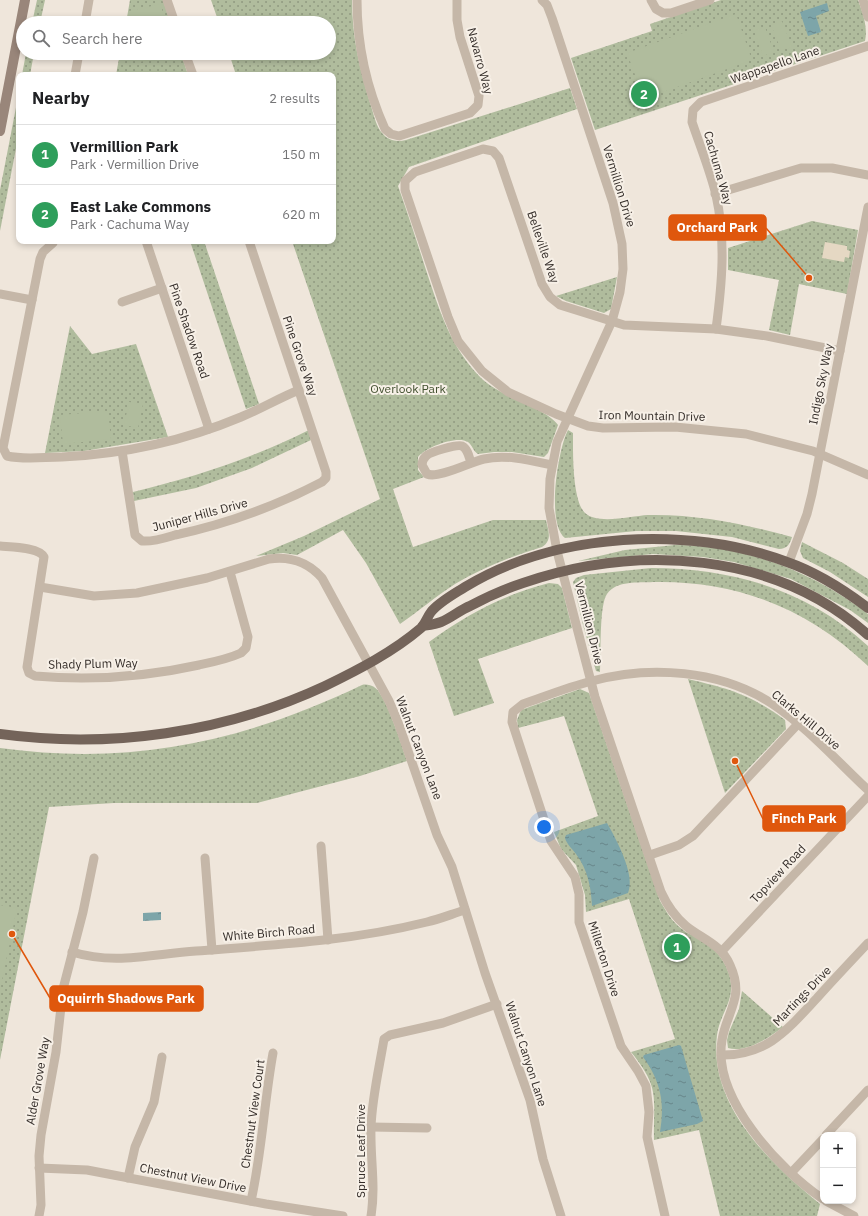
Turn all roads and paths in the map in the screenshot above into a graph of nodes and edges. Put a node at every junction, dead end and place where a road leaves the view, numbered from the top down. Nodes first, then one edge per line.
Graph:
1 (25, 0) edge
2 (89, 0) edge
3 (167, 0) edge
4 (357, 0) edge
5 (457, 0) edge
6 (542, 0) edge
7 (651, 0) edge
8 (710, 0) edge
9 (862, 0) edge
10 (22, 16) edge
11 (86, 16) edge
12 (173, 16) edge
13 (868, 17) edge
14 (868, 46) edge
15 (16, 47) edge
16 (78, 60) edge
17 (188, 60) edge
18 (76, 72) edge
19 (192, 72) edge
20 (693, 110) joint
21 (0, 131) edge
22 (868, 175) edge
23 (406, 181) joint
24 (716, 194) junction
25 (868, 207) edge
26 (52, 244) edge
27 (147, 244) edge
28 (250, 244) edge
29 (858, 256) junction
30 (868, 258) edge
31 (162, 288) junction
32 (0, 294) edge
33 (32, 300) junction
34 (122, 302) dead end
35 (612, 321) junction
36 (716, 329) junction
37 (840, 350) junction
38 (299, 390) junction
39 (567, 419) junction
40 (209, 429) junction
41 (122, 451) junction
42 (820, 454) junction
43 (470, 463) junction
44 (551, 465) junction
45 (868, 475) edge
46 (326, 478) joint
47 (0, 546) edge
48 (557, 551) junction
49 (789, 562) junction
50 (230, 572) junction
51 (563, 572) junction
52 (40, 587) junction
53 (868, 608) edge
54 (423, 626) junction
55 (868, 635) edge
56 (368, 663) junction
57 (591, 681) junction
58 (513, 712) joint
59 (797, 725) junction
60 (0, 734) edge
61 (868, 790) edge
62 (868, 796) edge
63 (321, 846) dead end
64 (650, 855) junction
65 (94, 858) dead end
66 (205, 858) dead end
67 (465, 910) junction
68 (328, 940) junction
69 (868, 943) edge
70 (212, 950) junction
71 (72, 952) junction
72 (722, 952) junction
73 (497, 1004) junction
74 (273, 1053) dead end
75 (721, 1055) junction
76 (162, 1057) dead end
77 (868, 1090) edge
78 (371, 1127) junction
79 (427, 1128) dead end
80 (829, 1132) edge
81 (820, 1142) edge
82 (39, 1168) junction
83 (791, 1173) junction
84 (128, 1178) junction
85 (820, 1197) edge
86 (252, 1201) junction
87 (832, 1204) edge
88 (39, 1216) edge
89 (342, 1216) edge
90 (371, 1216) edge
91 (561, 1216) edge
92 (665, 1216) edge
93 (854, 1216) edge

1 - 10 main road
2 - 11 street
3 - 12 street
4 - 5 street, Navarro Way
6 - 35 street, Vermillion Drive
7 - 8 street
9 - 13 street
14 - 20 street, Wappapello Lane
15 - 21 main road
16 - 18 street
17 - 19 street
20 - 24 street, Cachuma Way
22 - 24 street
23 - 35 street, Belleville Way
23 - 39 street, Iron Mountain Drive
24 - 36 street, Cachuma Way
25 - 29 street, Indigo Sky Way
26 - 33 street
27 - 31 street, Pine Shadow Road
28 - 38 street, Pine Grove Way
29 - 30 street
29 - 37 street, Indigo Sky Way
31 - 34 street
31 - 40 street, Pine Shadow Road
32 - 33 street
33 - 41 street
35 - 36 street, Belleville Way
35 - 39 street, Vermillion Drive
36 - 37 street, Belleville Way
37 - 42 street, Indigo Sky Way
38 - 40 street
38 - 46 street, Pine Grove Way
39 - 42 street, Iron Mountain Drive
39 - 44 street, Vermillion Drive
40 - 41 street
41 - 46 street, Juniper Hills Drive
42 - 45 street, Iron Mountain Drive
42 - 49 street, Indigo Sky Way
43 - 43 street
43 - 44 street
44 - 48 street, Vermillion Drive
47 - 52 street, Shady Plum Way
48 - 49 main road
48 - 51 street, Vermillion Drive
48 - 54 main road
49 - 53 main road
50 - 52 street, Walnut Canyon Lane
50 - 52 street, Shady Plum Way
50 - 56 street, Walnut Canyon Lane
51 - 54 main road
51 - 55 main road
51 - 57 street, Vermillion Drive
54 - 56 main road
56 - 60 main road
56 - 67 street, Walnut Canyon Lane
57 - 58 street, Clarks Hill Drive
57 - 59 street, Clarks Hill Drive
57 - 64 street, Vermillion Drive
58 - 92 street, Millerton Drive
59 - 61 street, Clarks Hill Drive
59 - 64 street
62 - 72 street, Topview Road
63 - 68 street
64 - 72 street, Vermillion Drive
65 - 71 street, Alder Grove Way
66 - 70 street
67 - 68 street, White Birch Road
67 - 73 street, Walnut Canyon Lane
68 - 70 street, White Birch Road
69 - 75 street, Martings Drive
70 - 71 street, White Birch Road
71 - 82 street, Alder Grove Way
72 - 75 street, Vermillion Drive
73 - 78 street, Spruce Leaf Drive
73 - 91 street, Walnut Canyon Lane
74 - 86 street, Chestnut View Court
75 - 83 street, Vermillion Drive
76 - 84 street
77 - 80 street
78 - 79 street
78 - 90 street, Spruce Leaf Drive
81 - 83 street
82 - 84 street, Chestnut View Drive
82 - 88 street, Alder Grove Way
83 - 85 street, Vermillion Drive
84 - 86 street, Chestnut View Drive
86 - 89 street, Chestnut View Drive
87 - 93 street

